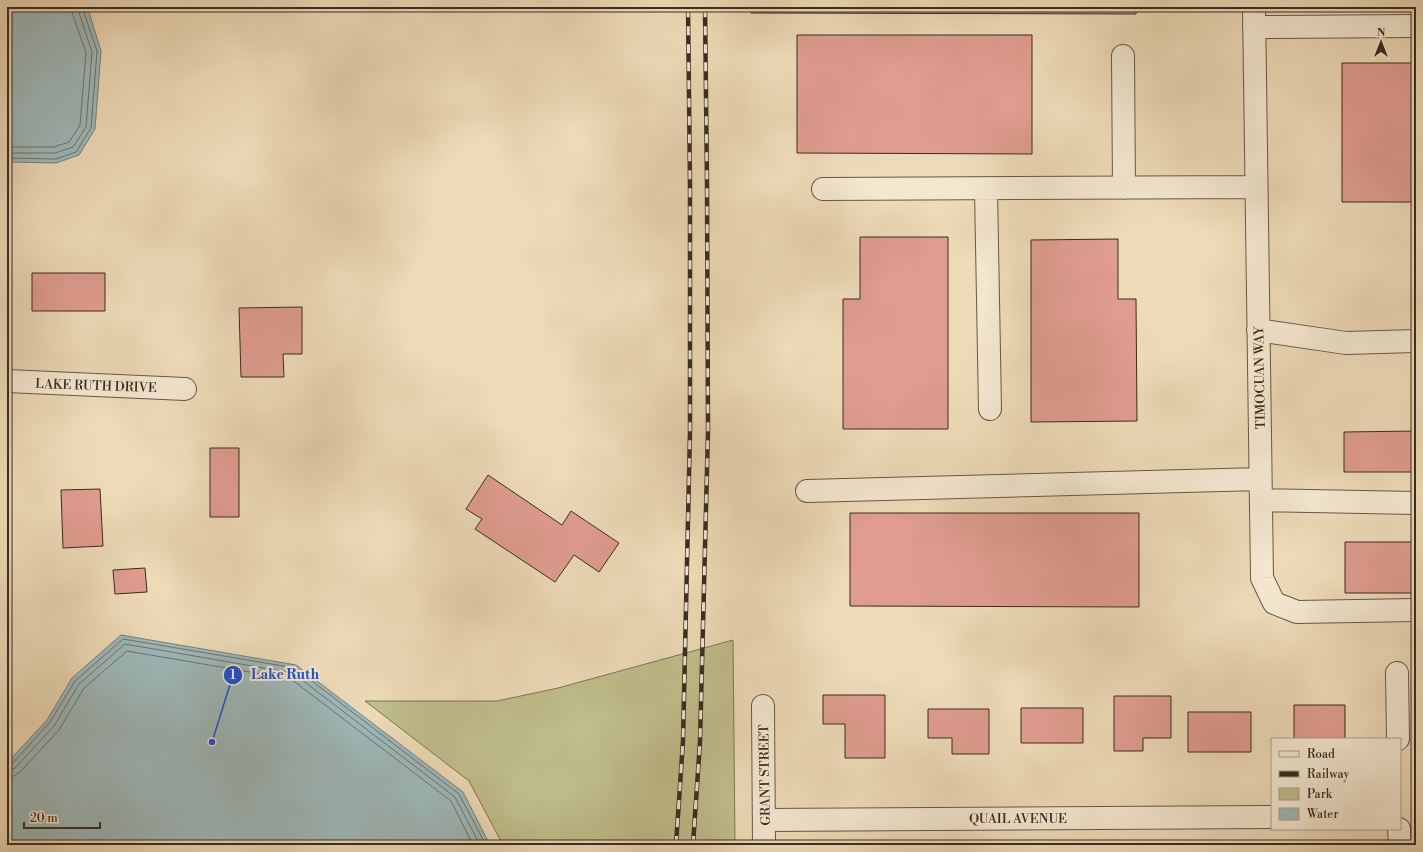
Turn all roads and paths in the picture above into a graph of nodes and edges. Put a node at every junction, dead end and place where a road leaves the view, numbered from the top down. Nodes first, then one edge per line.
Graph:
1 (1254, 17) edge
2 (1416, 26) edge
3 (1123, 56) dead end
4 (1256, 187) junction
5 (1124, 188) junction
6 (823, 189) dead end
7 (986, 189) junction
8 (1258, 330) junction
9 (1416, 341) edge
10 (7, 381) edge
11 (185, 389) dead end
12 (990, 408) dead end
13 (1260, 490) junction
14 (807, 491) dead end
15 (1416, 502) edge
16 (1416, 610) edge
17 (1397, 673) dead end
18 (763, 706) dead end
19 (1398, 738) edge
20 (1271, 817) edge
21 (764, 820) junction
22 (1400, 830) edge
23 (764, 845) edge
24 (1400, 845) edge

1 - 2 street
1 - 4 street, TIMOCUAN WAY
3 - 5 street
4 - 5 street
4 - 8 street, TIMOCUAN WAY
5 - 7 street
6 - 7 street
7 - 12 street
8 - 9 street
8 - 13 street, TIMOCUAN WAY
10 - 11 street, LAKE RUTH DRIVE
13 - 14 street
13 - 15 street
13 - 16 street, TIMOCUAN WAY
17 - 19 street
18 - 21 street, GRANT STREET
20 - 21 street, QUAIL AVENUE
21 - 23 street, GRANT STREET
22 - 24 street

